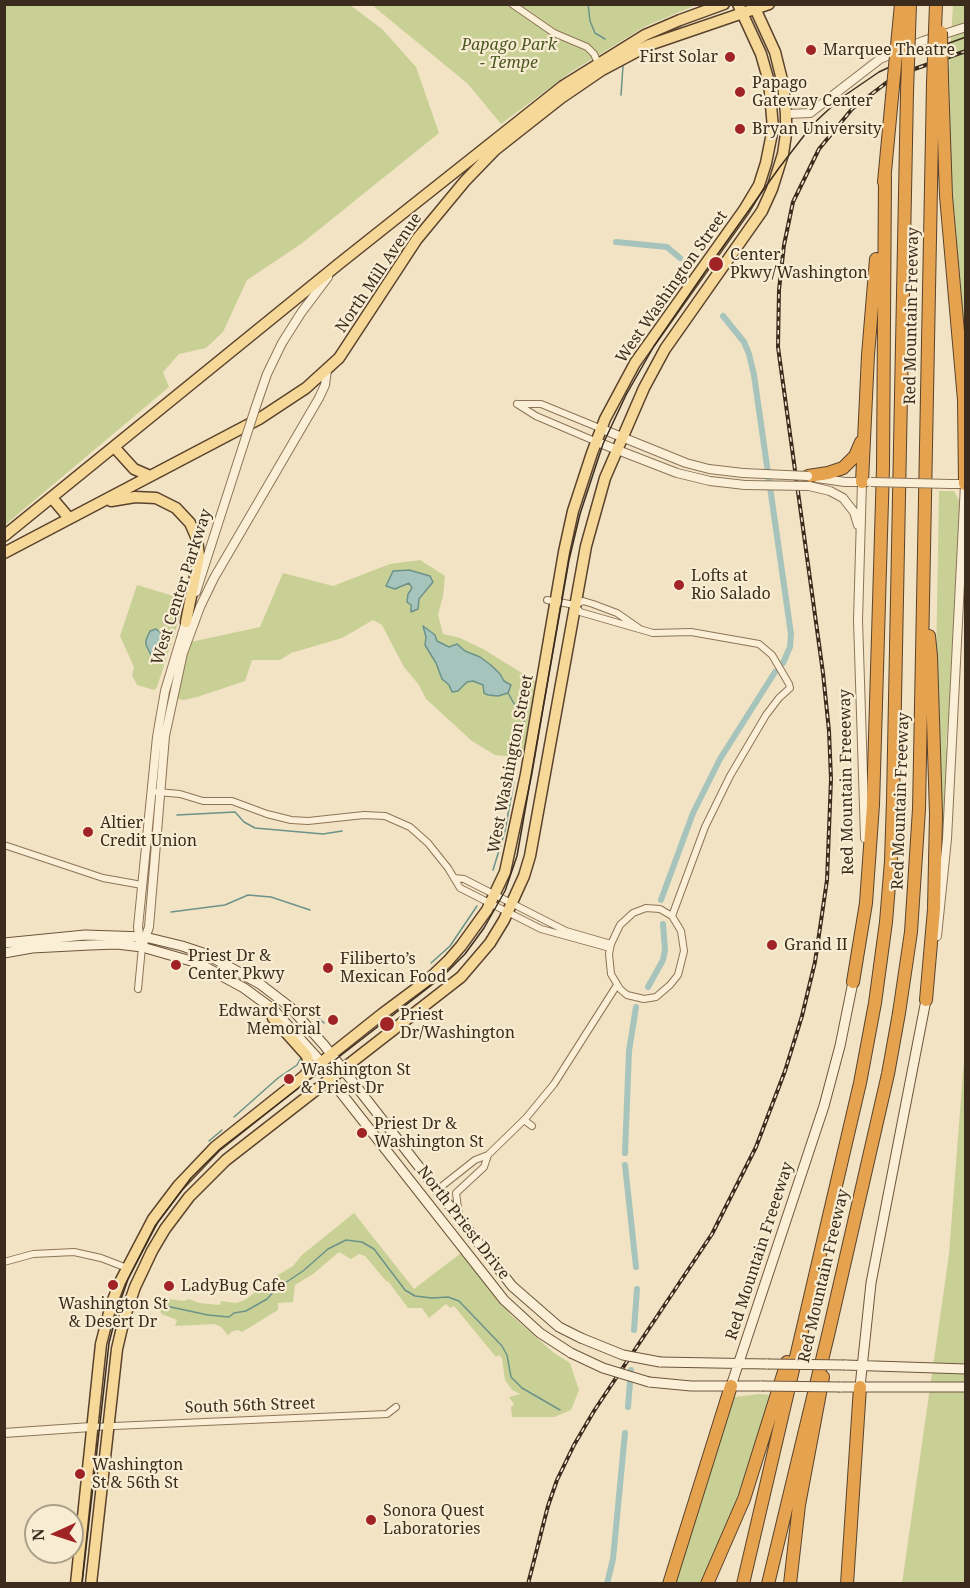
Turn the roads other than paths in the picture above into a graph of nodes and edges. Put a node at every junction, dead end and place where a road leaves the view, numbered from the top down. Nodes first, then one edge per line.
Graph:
1 (512, 4) edge
2 (724, 4) edge
3 (769, 4) edge
4 (901, 4) edge
5 (910, 4) edge
6 (938, 4) edge
7 (754, 7) edge
8 (740, 8) edge
9 (966, 27) edge
10 (600, 67) junction
11 (937, 81) junction
12 (786, 114) junction
13 (885, 176) junction
14 (437, 185) junction
15 (452, 196) junction
16 (340, 263) junction
17 (327, 370) junction
18 (864, 423) junction
19 (602, 429) junction
20 (621, 437) junction
21 (597, 442) junction
22 (115, 448) junction
23 (616, 449) junction
24 (150, 476) junction
25 (808, 481) junction
26 (867, 482) junction
27 (965, 484) edge
28 (52, 498) junction
29 (99, 503) junction
30 (69, 518) junction
31 (4, 536) edge
32 (4, 553) edge
33 (858, 570) junction
34 (923, 594) junction
35 (551, 601) junction
36 (575, 605) junction
37 (186, 622) junction
38 (642, 630) junction
39 (155, 792) junction
40 (4, 845) edge
41 (454, 878) junction
42 (142, 885) junction
43 (492, 899) junction
44 (510, 908) junction
45 (672, 916) junction
46 (142, 940) junction
47 (4, 943) edge
48 (611, 946) junction
49 (4, 952) edge
50 (853, 982) junction
51 (617, 985) junction
52 (138, 989) dead end
53 (926, 1000) junction
54 (270, 1008) junction
55 (331, 1054) junction
56 (321, 1062) junction
57 (344, 1069) junction
58 (305, 1075) junction
59 (332, 1079) junction
60 (524, 1120) junction
61 (532, 1126) dead end
62 (488, 1155) junction
63 (437, 1190) junction
64 (429, 1204) junction
65 (460, 1220) junction
66 (469, 1232) junction
67 (4, 1262) edge
68 (127, 1268) junction
69 (810, 1292) junction
70 (829, 1331) junction
71 (738, 1364) junction
72 (862, 1365) junction
73 (966, 1369) edge
74 (731, 1386) junction
75 (860, 1387) junction
76 (966, 1387) edge
77 (396, 1407) dead end
78 (101, 1426) junction
79 (4, 1433) edge
80 (76, 1584) edge
81 (91, 1584) edge
82 (671, 1584) edge
83 (707, 1584) edge
84 (743, 1584) edge
85 (768, 1584) edge
86 (790, 1584) edge
87 (845, 1584) edge

1 - 10 street
2 - 10 main road, North Mill Avenue
3 - 7 main road, North Mill Avenue
4 - 13 highway, bridge
5 - 69 highway, Red Mountain Freeway, bridge
6 - 11 highway, bridge
7 - 8 main road, North Mill Avenue
7 - 12 main road, West Washington Street
8 - 10 main road, North Mill Avenue
8 - 19 main road, West Washington Street
9 - 12 street
10 - 14 main road, North Mill Avenue
10 - 15 main road, North Mill Avenue
11 - 27 highway
11 - 34 highway, Red Mountain Freeway
12 - 20 main road, West Washington Street
13 - 18 highway
13 - 50 highway
14 - 15 main road
14 - 16 main road, North Mill Avenue
15 - 17 main road, North Mill Avenue
16 - 22 main road, North Mill Avenue
16 - 37 street, West Center Parkway, bridge
17 - 24 main road, North Mill Avenue
17 - 39 street, West Center Parkway
18 - 25 highway
18 - 26 highway
19 - 20 street
19 - 21 main road, West Washington Street
19 - 21 street
20 - 23 main road, West Washington Street
20 - 25 street, bridge
21 - 23 street
21 - 35 main road, West Washington Street
22 - 24 main road
22 - 28 main road, North Mill Avenue
23 - 25 street, bridge
23 - 36 main road, West Washington Street
24 - 29 main road, North Mill Avenue
25 - 26 street
25 - 33 street
26 - 27 street, bridge
26 - 33 street, Red Mountain Freeeway
27 - 53 street
28 - 30 main road
28 - 31 main road, North Mill Avenue
29 - 30 main road, North Mill Avenue
29 - 37 main road
30 - 32 main road, North Mill Avenue
33 - 50 street, Red Mountain Freeeway
34 - 53 highway
34 - 70 highway, Red Mountain Freeway
35 - 36 street
35 - 43 main road, West Washington Street
36 - 38 street
36 - 38 street
36 - 44 main road, West Washington Street
37 - 39 street, West Center Parkway
38 - 45 street
39 - 41 street
39 - 42 street, West Center Parkway
39 - 46 street, West Center Parkway
40 - 42 street
41 - 43 street
41 - 43 street
42 - 46 street, West Center Parkway
43 - 44 street
43 - 44 street
43 - 55 main road, West Washington Street
44 - 48 street
44 - 57 main road, West Washington Street
45 - 48 street
45 - 51 street
46 - 47 main road, North Priest Drive
46 - 49 main road, North Priest Drive
46 - 52 street, West Center Parkway
46 - 54 main road, North Priest Drive
46 - 55 main road, North Priest Drive
48 - 51 street
50 - 71 main road, Red Mountain Freeeway
51 - 60 street
53 - 72 main road
54 - 56 main road, North Priest Drive
54 - 58 main road
55 - 56 main road, West Washington Street
55 - 57 main road, North Priest Drive
56 - 58 main road, West Washington Street
56 - 59 main road, North Priest Drive
57 - 59 main road, West Washington Street
57 - 63 main road, North Priest Drive
58 - 68 main road, West Washington Street
59 - 64 main road, North Priest Drive
59 - 78 main road, West Washington Street
60 - 61 street
60 - 62 street
62 - 63 street
62 - 65 street
63 - 65 main road, North Priest Drive
64 - 66 main road
64 - 74 main road, North Priest Drive, bridge
65 - 66 main road, North Priest Drive
66 - 71 main road, North Priest Drive, bridge
67 - 68 street
68 - 78 main road, West Washington Street
69 - 83 highway
69 - 84 highway, Red Mountain Freeway
70 - 85 highway, Red Mountain Freeway
70 - 86 highway
71 - 72 main road, North Priest Drive, bridge
71 - 74 main road, Red Mountain Freeeway
72 - 73 main road, North Priest Drive
72 - 75 main road
74 - 75 main road, North Priest Drive, bridge
74 - 82 highway
75 - 76 main road, North Priest Drive
75 - 87 highway
77 - 78 street, South 56th Street
78 - 79 street
78 - 80 main road
78 - 81 main road

